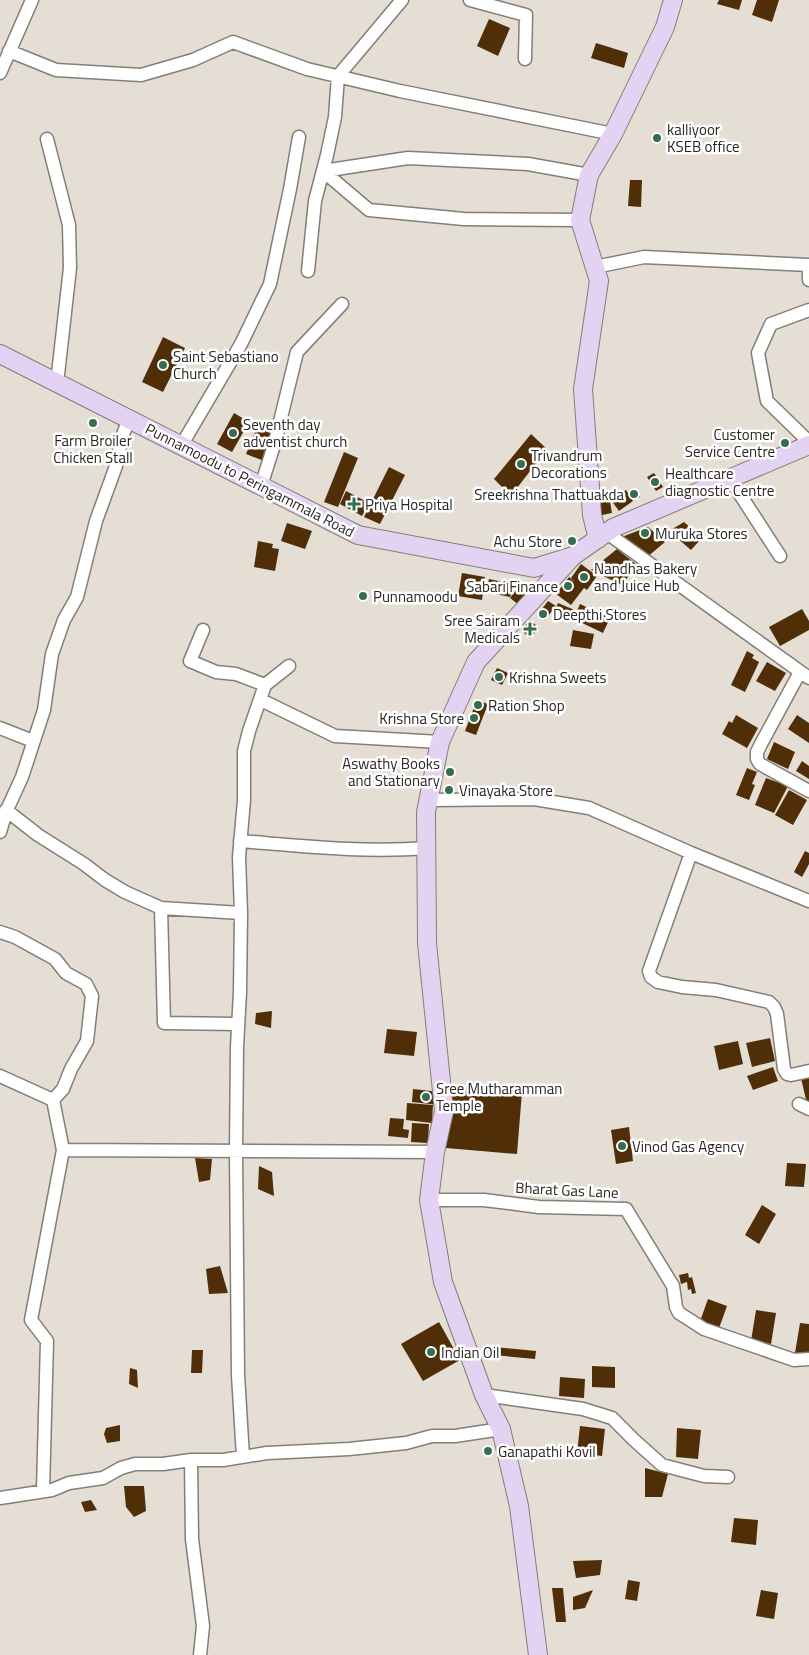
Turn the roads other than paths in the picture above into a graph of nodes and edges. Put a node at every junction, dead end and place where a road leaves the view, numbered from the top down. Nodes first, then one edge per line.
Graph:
1 (32, 0) edge
2 (402, 0) edge
3 (470, 0) edge
4 (673, 0) edge
5 (9, 50) junction
6 (524, 59) dead end
7 (0, 73) edge
8 (338, 76) junction
9 (613, 134) junction
10 (299, 137) dead end
11 (47, 139) dead end
12 (323, 170) junction
13 (589, 175) junction
14 (580, 220) junction
15 (809, 265) edge
16 (595, 267) junction
17 (308, 271) dead end
18 (809, 280) edge
19 (342, 304) dead end
20 (809, 310) edge
21 (0, 354) edge
22 (58, 383) junction
23 (129, 419) junction
24 (809, 443) edge
25 (181, 446) junction
26 (730, 479) junction
27 (261, 486) junction
28 (602, 536) junction
29 (573, 556) junction
30 (780, 556) dead end
31 (203, 630) dead end
32 (289, 666) dead end
33 (804, 675) edge
34 (265, 685) junction
35 (261, 700) junction
36 (0, 728) edge
37 (32, 741) junction
38 (440, 742) junction
39 (809, 791) edge
40 (429, 800) junction
41 (6, 810) junction
42 (0, 832) edge
43 (240, 841) junction
44 (427, 848) junction
45 (692, 853) junction
46 (809, 901) edge
47 (161, 908) junction
48 (240, 913) junction
49 (0, 932) edge
50 (238, 1024) junction
51 (809, 1071) edge
52 (0, 1076) edge
53 (53, 1100) junction
54 (63, 1150) junction
55 (236, 1152) junction
56 (435, 1152) junction
57 (429, 1200) junction
58 (809, 1359) edge
59 (484, 1395) junction
60 (500, 1429) junction
61 (243, 1457) junction
62 (191, 1460) junction
63 (728, 1476) dead end
64 (43, 1490) junction
65 (0, 1498) edge
66 (200, 1655) edge
67 (538, 1655) edge

1 - 5 street
2 - 8 street
3 - 6 street
4 - 9 main road
5 - 7 street
5 - 8 street
8 - 9 street
8 - 12 street
9 - 13 main road
10 - 25 street
11 - 22 street
12 - 13 street
12 - 14 street
12 - 17 street
13 - 14 main road
14 - 16 main road
15 - 16 street
15 - 18 street
16 - 28 main road
19 - 27 street
20 - 24 street
21 - 22 main road, Punnamoodu to Peringammala Road
22 - 23 main road, Punnamoodu to Peringammala Road
23 - 25 main road, Punnamoodu to Peringammala Road
23 - 37 street
24 - 26 main road
25 - 27 main road, Punnamoodu to Peringammala Road
26 - 28 main road
26 - 30 street
27 - 29 main road, Punnamoodu to Peringammala Road
28 - 29 main road
28 - 33 street
29 - 38 main road
31 - 34 street
32 - 34 street
33 - 39 street
34 - 35 street
35 - 38 street
35 - 43 street
36 - 37 street
37 - 41 street
38 - 40 main road
40 - 44 main road
40 - 45 street
41 - 42 street
41 - 47 street
43 - 44 street
43 - 48 street
44 - 56 main road
45 - 46 street
45 - 51 street
47 - 48 street
47 - 50 street
48 - 50 street
49 - 53 street
50 - 55 street
52 - 53 street
53 - 54 street
54 - 55 street
54 - 64 street
55 - 56 street
55 - 61 street
56 - 57 main road
57 - 58 street, Bharat Gas Lane
57 - 59 main road
59 - 60 main road
59 - 63 street
60 - 61 street
60 - 67 main road
61 - 62 street
62 - 64 street
62 - 66 street
64 - 65 street

